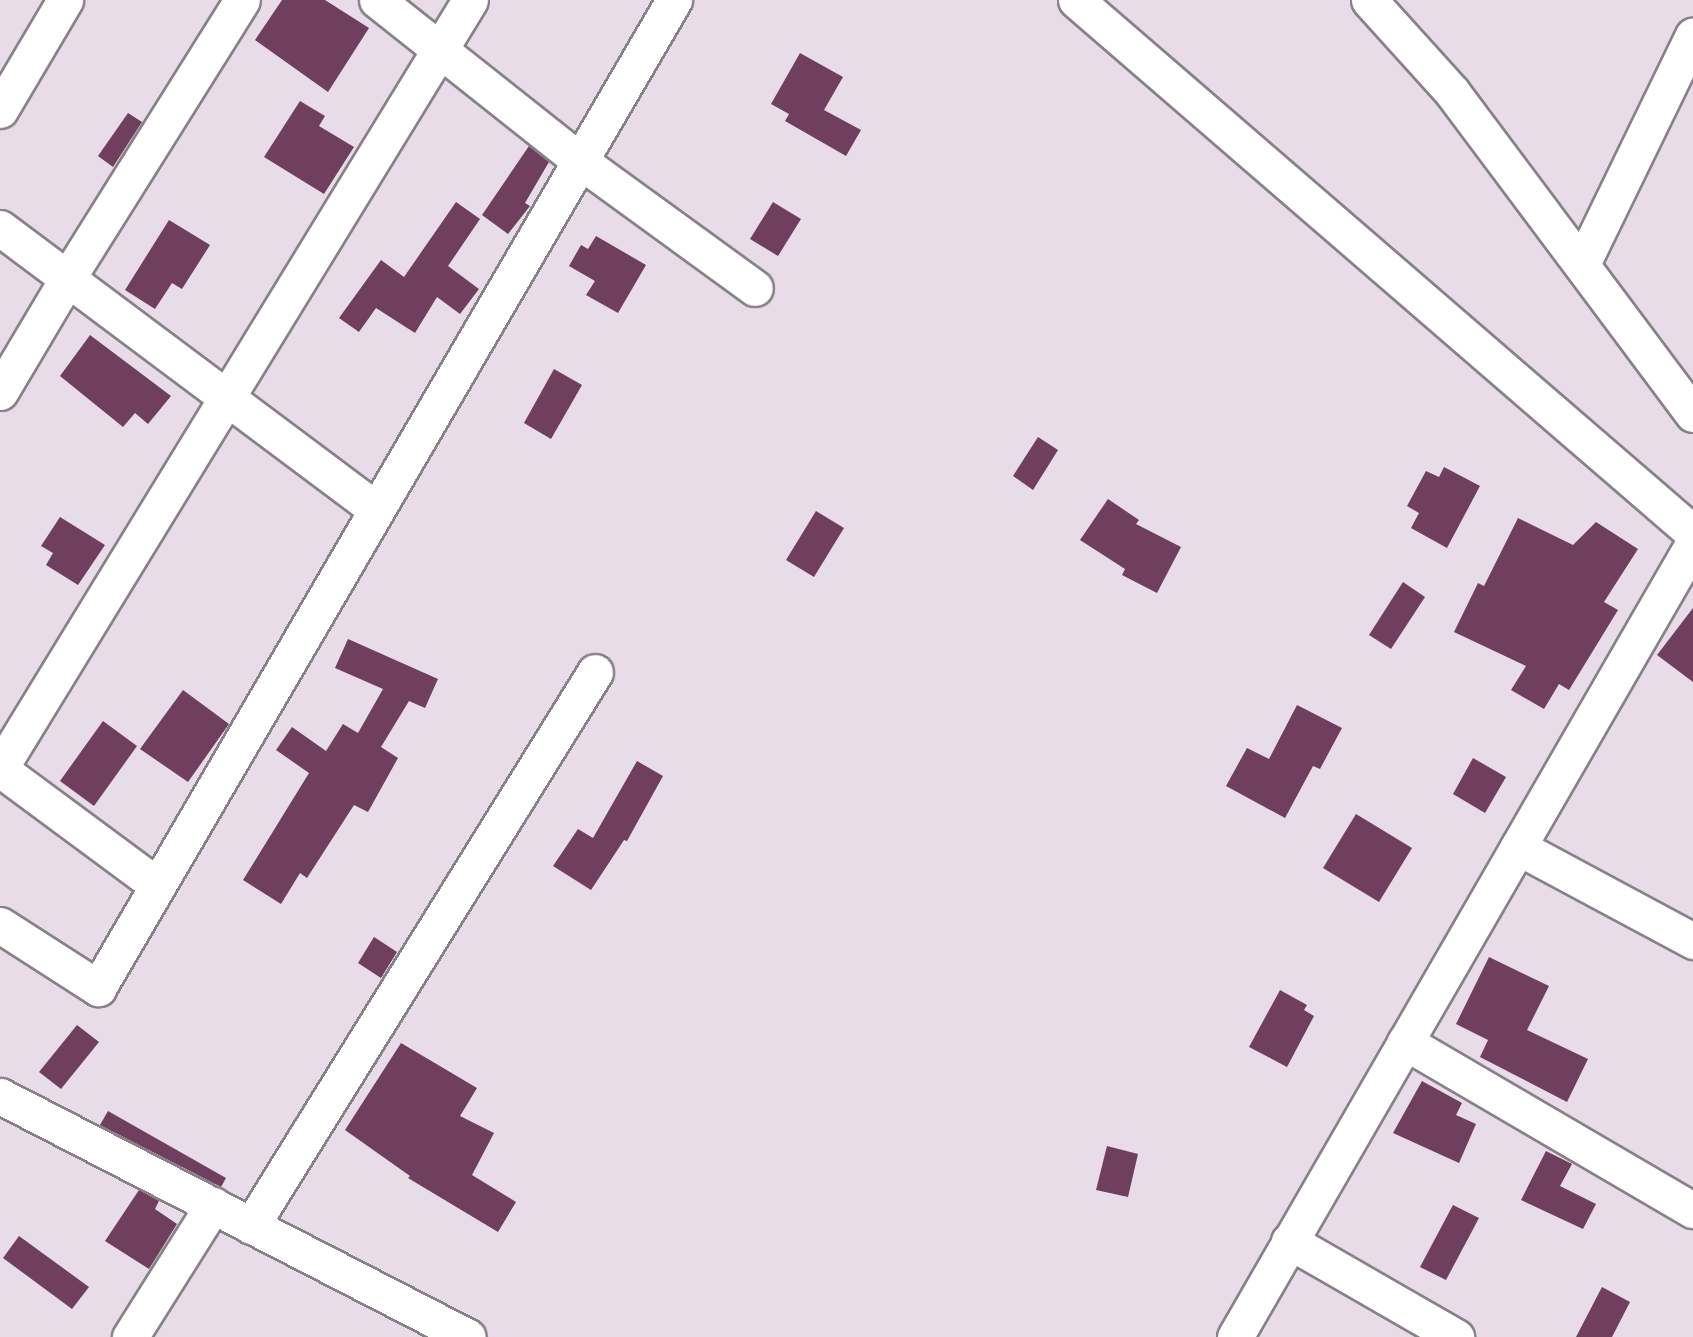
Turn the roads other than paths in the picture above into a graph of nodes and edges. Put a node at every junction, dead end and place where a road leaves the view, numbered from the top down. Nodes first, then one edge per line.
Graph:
1 (65, 0) edge
2 (242, 0) edge
3 (377, 0) edge
4 (471, 0) edge
5 (674, 0) edge
6 (1076, 0) edge
7 (1369, 0) edge
8 (1693, 35) edge
9 (440, 50) junction
10 (0, 110) edge
11 (580, 161) junction
12 (0, 228) edge
13 (1582, 264) junction
14 (67, 279) junction
15 (755, 288) dead end
16 (0, 392) edge
17 (227, 396) junction
18 (1693, 414) edge
19 (376, 509) junction
20 (1693, 533) edge
21 (1693, 544) edge
22 (595, 671) dead end
23 (0, 769) edge
24 (1518, 847) junction
25 (156, 885) junction
26 (5, 936) edge
27 (1693, 941) edge
28 (1405, 1042) junction
29 (0, 1096) edge
30 (213, 1205) junction
31 (1693, 1210) edge
32 (251, 1226) junction
33 (1289, 1241) junction
34 (130, 1337) edge
35 (468, 1337) edge
36 (1235, 1337) edge
37 (1456, 1337) edge

1 - 10 street
2 - 14 street
3 - 9 street
4 - 9 street
5 - 11 street
6 - 20 street
7 - 13 street
8 - 13 street
9 - 11 street
9 - 17 street
11 - 15 street
11 - 19 street
12 - 14 street
13 - 18 street
14 - 16 street
14 - 17 street
17 - 19 street
17 - 23 street
19 - 25 street
21 - 24 street
22 - 32 street
23 - 25 street
24 - 27 street
24 - 28 street
25 - 26 street
28 - 31 street
28 - 33 street
29 - 30 street
30 - 32 street
30 - 34 street
32 - 35 street
33 - 36 street
33 - 37 street

